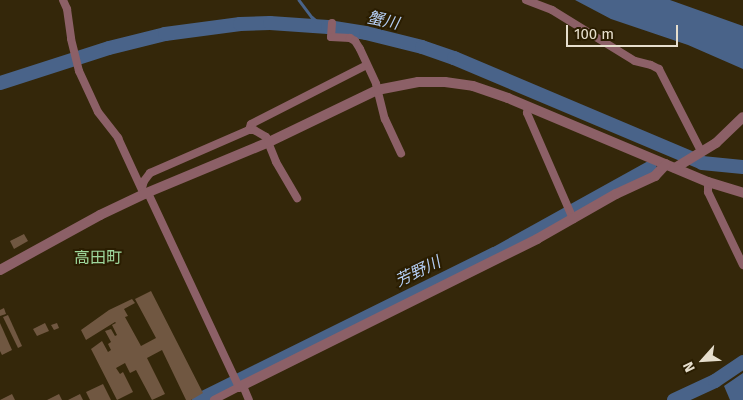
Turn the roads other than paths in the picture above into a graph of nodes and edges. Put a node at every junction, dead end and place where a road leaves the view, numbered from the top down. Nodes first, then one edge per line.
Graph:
1 (63, 0) edge
2 (526, 0) edge
3 (332, 23) dead end
4 (367, 65) junction
5 (377, 90) junction
6 (528, 107) junction
7 (743, 116) edge
8 (249, 130) junction
9 (268, 142) junction
10 (700, 152) junction
11 (401, 153) dead end
12 (675, 164) junction
13 (708, 182) junction
14 (145, 192) junction
15 (743, 193) edge
16 (297, 198) dead end
17 (573, 218) junction
18 (743, 265) edge
19 (0, 270) edge
20 (241, 386) junction
21 (214, 400) edge
22 (249, 400) edge

1 - 14 street
2 - 10 street
3 - 4 street
4 - 5 street
4 - 8 street
5 - 6 street
5 - 9 street
5 - 11 street
6 - 12 street
6 - 17 street
7 - 10 street
8 - 9 street
8 - 14 street
9 - 14 street
9 - 16 street
10 - 12 street
12 - 13 street
12 - 17 street
13 - 15 street
13 - 18 street
14 - 19 street
14 - 20 street
17 - 20 street
20 - 21 street
20 - 22 street

